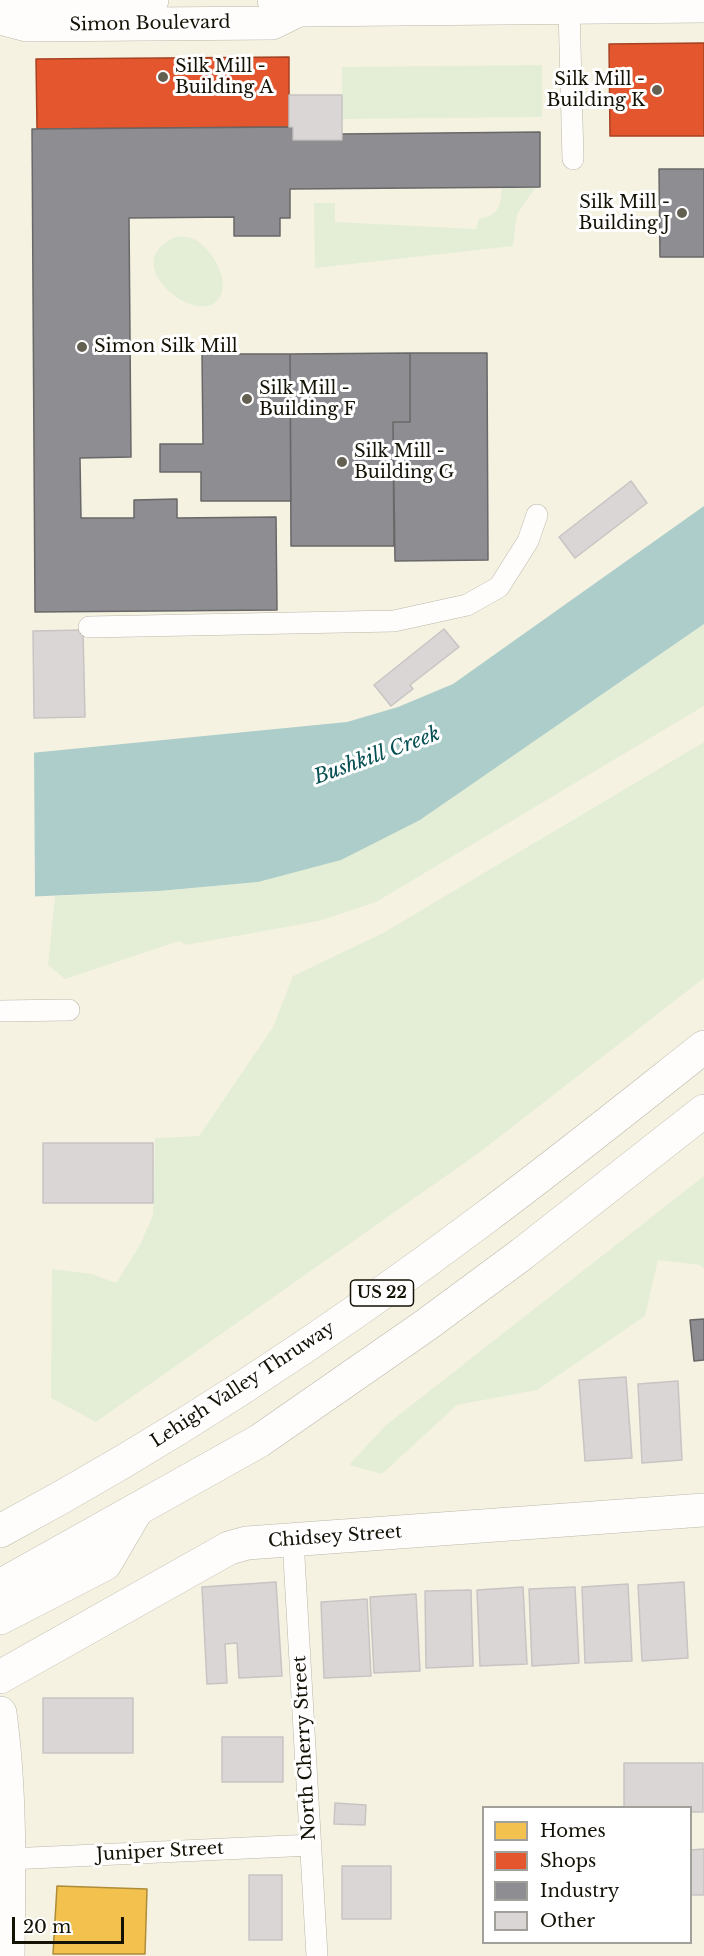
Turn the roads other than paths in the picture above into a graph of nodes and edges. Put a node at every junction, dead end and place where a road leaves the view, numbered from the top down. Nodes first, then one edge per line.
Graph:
1 (152, 0) edge
2 (286, 5) edge
3 (704, 6) edge
4 (569, 8) junction
5 (0, 9) edge
6 (0, 18) edge
7 (573, 159) dead end
8 (537, 515) dead end
9 (90, 627) dead end
10 (69, 1010) dead end
11 (0, 1011) edge
12 (704, 1047) edge
13 (704, 1111) edge
14 (704, 1510) edge
15 (136, 1512) junction
16 (0, 1531) edge
17 (292, 1540) junction
18 (0, 1586) edge
19 (0, 1618) edge
20 (0, 1677) edge
21 (0, 1713) edge
22 (311, 1845) junction
23 (9, 1859) junction
24 (8, 1956) edge
25 (317, 1956) edge

1 - 5 main road, Simon Boulevard
2 - 4 main road, Simon Boulevard
2 - 6 main road, Simon Boulevard
3 - 4 main road, Simon Boulevard
4 - 7 lane
8 - 9 lane
10 - 11 lane
12 - 16 main road, Lehigh Valley Thruway / US 22
13 - 15 main road, US 22
14 - 17 main road, Chidsey Street
15 - 18 main road, US 22
15 - 19 main road
17 - 20 main road, Chidsey Street
17 - 22 lane, North Cherry Street
21 - 23 main road
22 - 23 lane, Juniper Street
22 - 25 lane, North Cherry Street
23 - 24 main road

